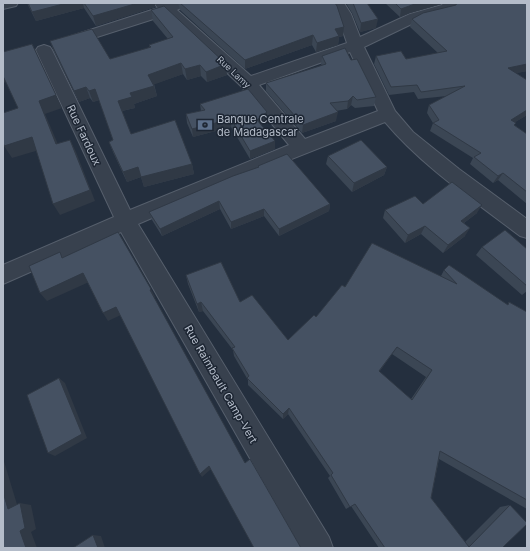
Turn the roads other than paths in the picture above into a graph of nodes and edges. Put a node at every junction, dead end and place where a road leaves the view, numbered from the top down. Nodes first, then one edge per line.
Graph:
1 (11, 3) edge
2 (337, 3) edge
3 (450, 3) edge
4 (3, 5) edge
5 (169, 5) edge
6 (355, 45) junction
7 (248, 83) junction
8 (388, 114) junction
9 (301, 147) junction
10 (125, 220) junction
11 (527, 230) edge
12 (3, 275) edge
13 (318, 548) edge

1 - 4 street
2 - 6 street
3 - 6 street
5 - 7 street, Rue Lamy
5 - 10 street, Rue Fardoux
6 - 7 street
6 - 8 street
7 - 9 street, Rue Lamy
8 - 9 street
8 - 11 street
9 - 10 street
10 - 12 street
10 - 13 street, Rue Raimbault Camp-Vert

